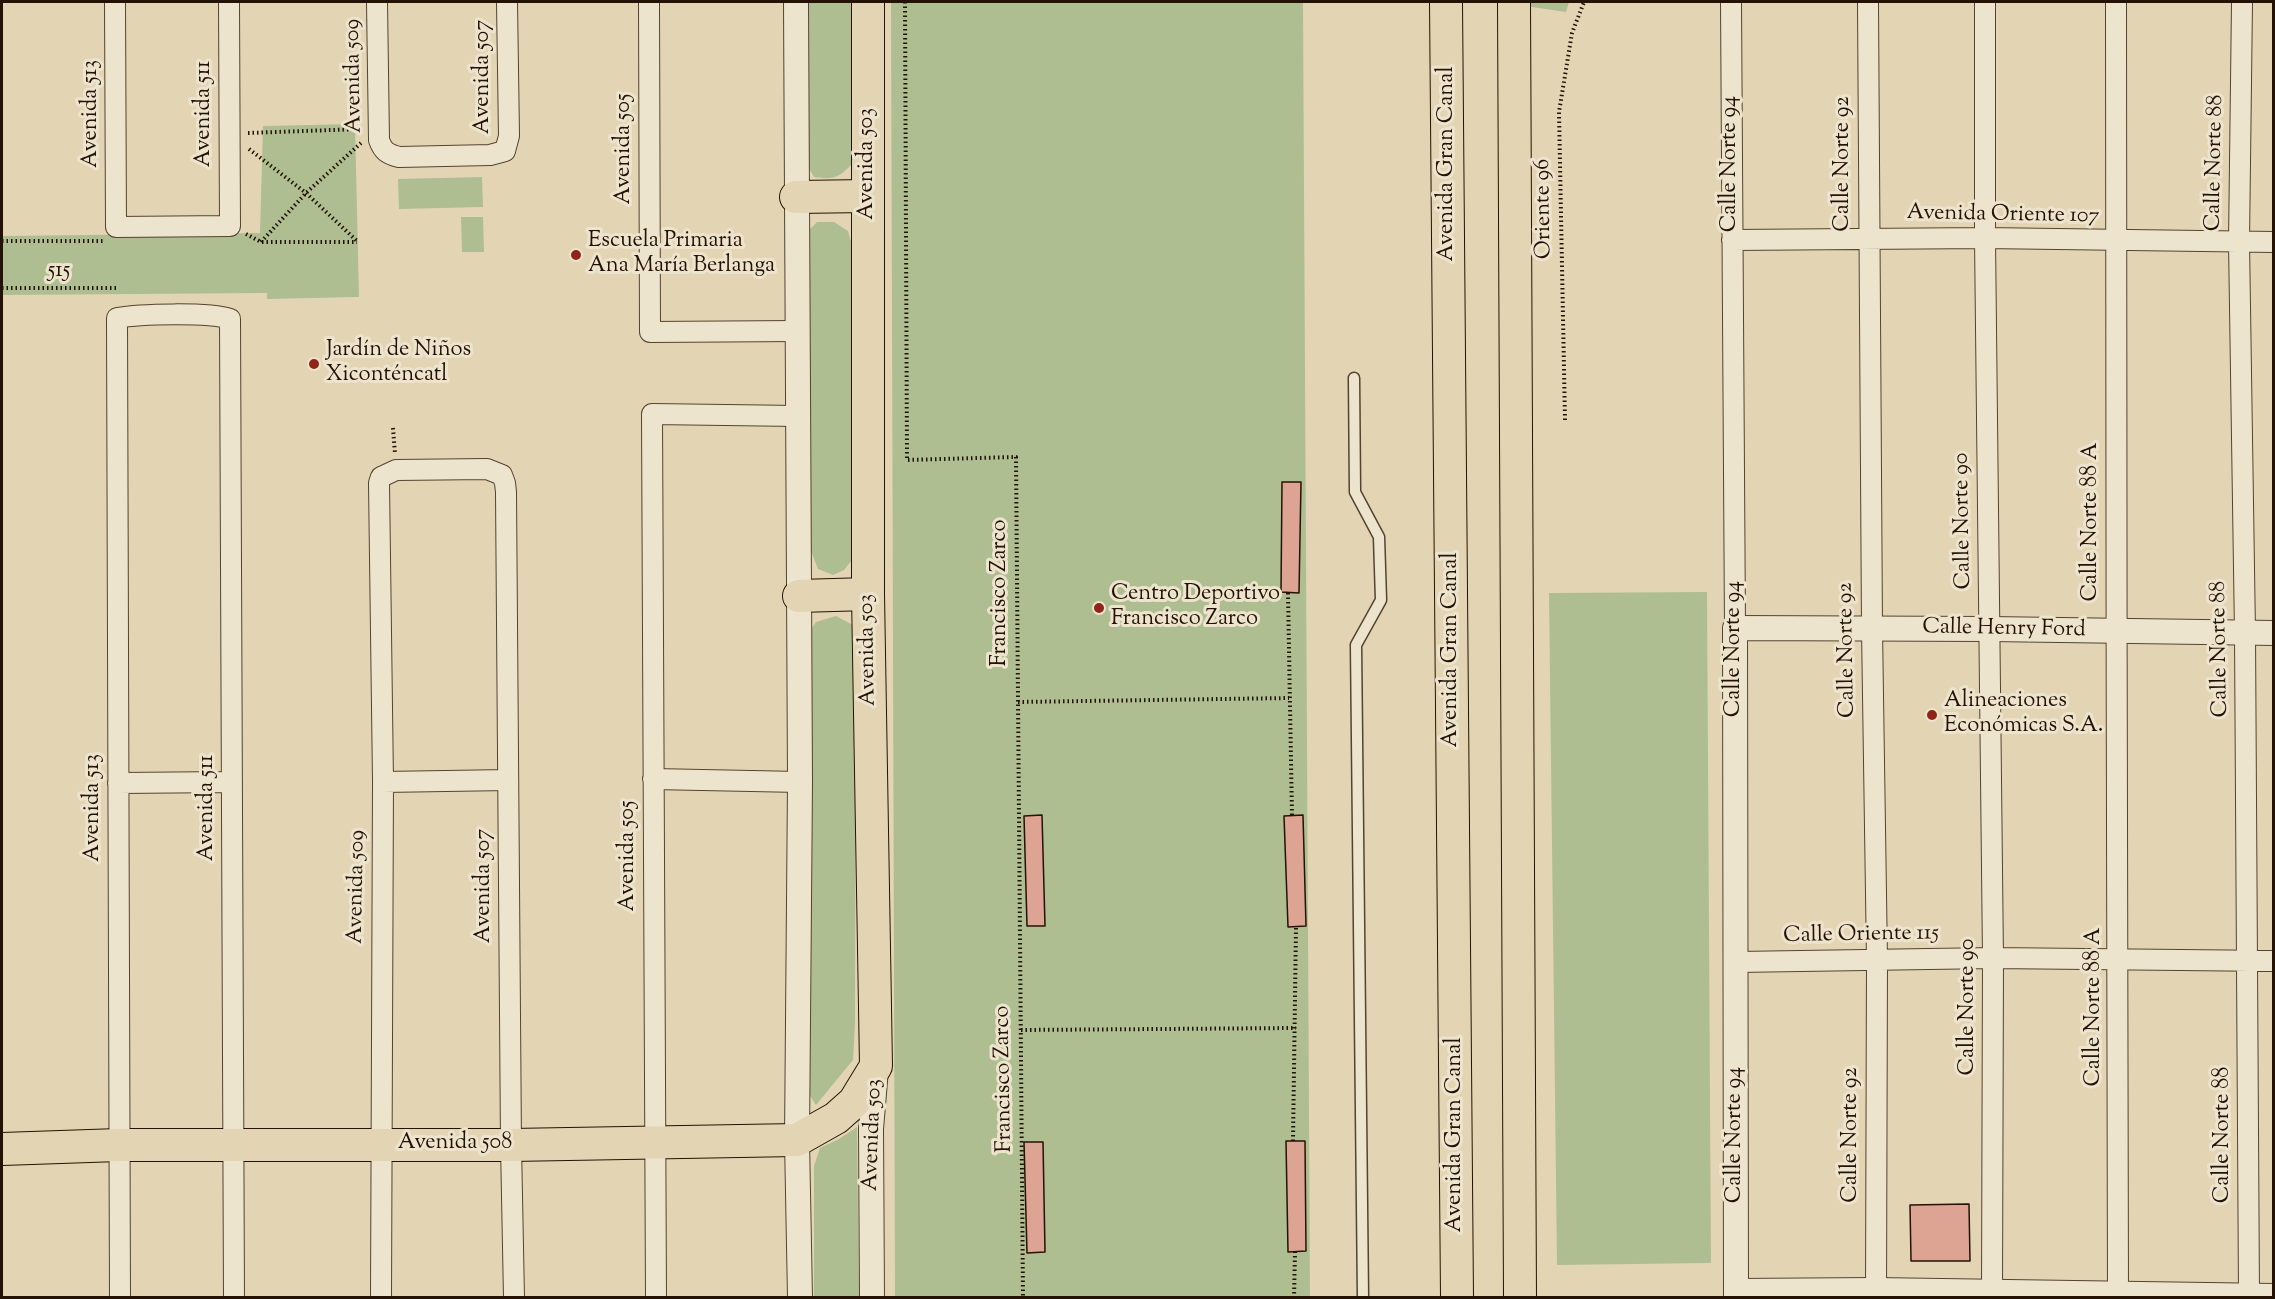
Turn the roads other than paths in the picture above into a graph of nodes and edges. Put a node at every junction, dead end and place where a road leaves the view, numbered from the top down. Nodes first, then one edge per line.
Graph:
1 (115, 2) edge
2 (229, 2) edge
3 (377, 2) edge
4 (507, 2) edge
5 (649, 2) edge
6 (796, 2) edge
7 (868, 2) edge
8 (1446, 2) edge
9 (1514, 2) edge
10 (1731, 2) edge
11 (1868, 2) edge
12 (1984, 2) edge
13 (2116, 2) edge
14 (2242, 2) edge
15 (383, 149) joint
16 (867, 196) junction
17 (796, 197) junction
18 (230, 226) joint
19 (1869, 238) junction
20 (1985, 238) junction
21 (1732, 240) junction
22 (2114, 241) junction
23 (2239, 242) junction
24 (2274, 242) edge
25 (117, 318) joint
26 (798, 331) junction
27 (1354, 378) dead end
28 (798, 416) junction
29 (502, 476) joint
30 (868, 594) junction
31 (799, 597) junction
32 (1735, 628) junction
33 (1872, 629) junction
34 (1989, 629) junction
35 (2117, 632) junction
36 (2245, 633) junction
37 (2274, 633) edge
38 (652, 779) junction
39 (508, 780) junction
40 (232, 782) junction
41 (383, 782) junction
42 (800, 782) junction
43 (118, 783) junction
44 (1993, 958) junction
45 (2120, 959) junction
46 (1877, 960) junction
47 (2247, 960) junction
48 (2274, 961) edge
49 (1737, 962) junction
50 (876, 1066) junction
51 (797, 1140) junction
52 (655, 1143) junction
53 (380, 1144) junction
54 (119, 1145) junction
55 (233, 1145) junction
56 (511, 1145) junction
57 (2, 1149) edge
58 (1992, 1293) junction
59 (2118, 1293) junction
60 (1736, 1294) edge
61 (1876, 1294) edge
62 (2249, 1296) edge
63 (2274, 1296) edge
64 (120, 1298) edge
65 (234, 1298) edge
66 (381, 1298) edge
67 (514, 1298) edge
68 (656, 1298) edge
69 (800, 1298) edge
70 (872, 1298) edge
71 (1363, 1298) edge
72 (1457, 1298) edge
73 (1520, 1298) edge

1 - 18 street, Avenida 513
2 - 18 street, Avenida 511
3 - 15 street, Avenida 509
4 - 15 street, Avenida 507
5 - 26 street, Avenida 505
6 - 17 street
7 - 16 main road, Avenida 503
8 - 72 main road, Avenida Gran Canal
9 - 73 main road
10 - 21 street, Calle Norte 94
11 - 19 street, Calle Norte 92
12 - 20 street, Calle Norte 90
13 - 22 street, Calle Norte 88 A
14 - 23 street, Calle Norte 88
16 - 17 main road
16 - 30 main road, Avenida 503
17 - 26 street
19 - 20 street, Avenida Oriente 107
19 - 21 street, Avenida Oriente 107
19 - 33 street, Calle Norte 92
20 - 22 street, Avenida Oriente 107
20 - 34 street, Calle Norte 90
21 - 32 street, Calle Norte 94
22 - 23 street, Avenida Oriente 107
22 - 35 street, Calle Norte 88 A
23 - 24 street, Avenida Oriente 107
23 - 36 street, Calle Norte 88
25 - 40 street, Avenida 511
25 - 43 street, Avenida 513
26 - 28 street
27 - 71 lane
28 - 31 street
28 - 38 street, Avenida 505
29 - 39 street, Avenida 507
29 - 41 street, Avenida 509
30 - 31 main road
30 - 50 main road, Avenida 503
31 - 42 street
32 - 33 street, Calle Henry Ford
32 - 49 street, Calle Norte 94
33 - 34 street, Calle Henry Ford
33 - 46 street, Calle Norte 92
34 - 35 street, Calle Henry Ford
34 - 44 street, Calle Norte 90
35 - 36 street, Calle Henry Ford
35 - 45 street, Calle Norte 88 A
36 - 37 street, Calle Henry Ford
36 - 47 street, Calle Norte 88
38 - 42 street
38 - 52 street, Avenida 505
39 - 41 street
39 - 56 street, Avenida 507
40 - 43 street
40 - 55 street, Avenida 511
41 - 53 street, Avenida 509
42 - 51 street
43 - 54 street, Avenida 513
44 - 45 street, Calle Oriente 115
44 - 46 street, Calle Oriente 115
44 - 58 street, Calle Norte 90
45 - 47 street, Calle Oriente 115
45 - 59 street, Calle Norte 88 A
46 - 49 street, Calle Oriente 115
46 - 61 street, Calle Norte 92
47 - 48 street, Calle Oriente 115
47 - 62 street, Calle Norte 88
49 - 60 street, Calle Norte 94
50 - 51 main road, Avenida 508
50 - 70 street, Avenida 503
51 - 52 main road, Avenida 508
51 - 69 street
52 - 56 main road, Avenida 508
52 - 68 street, Avenida 505
53 - 55 main road, Avenida 508
53 - 56 main road, Avenida 508
53 - 66 street, Avenida 509
54 - 55 main road, Avenida 508
54 - 57 main road, Avenida 508
54 - 64 street, Avenida 513
55 - 65 street, Avenida 511
56 - 67 street, Avenida 507
58 - 59 street
58 - 61 street
59 - 62 street
60 - 61 street
62 - 63 street

